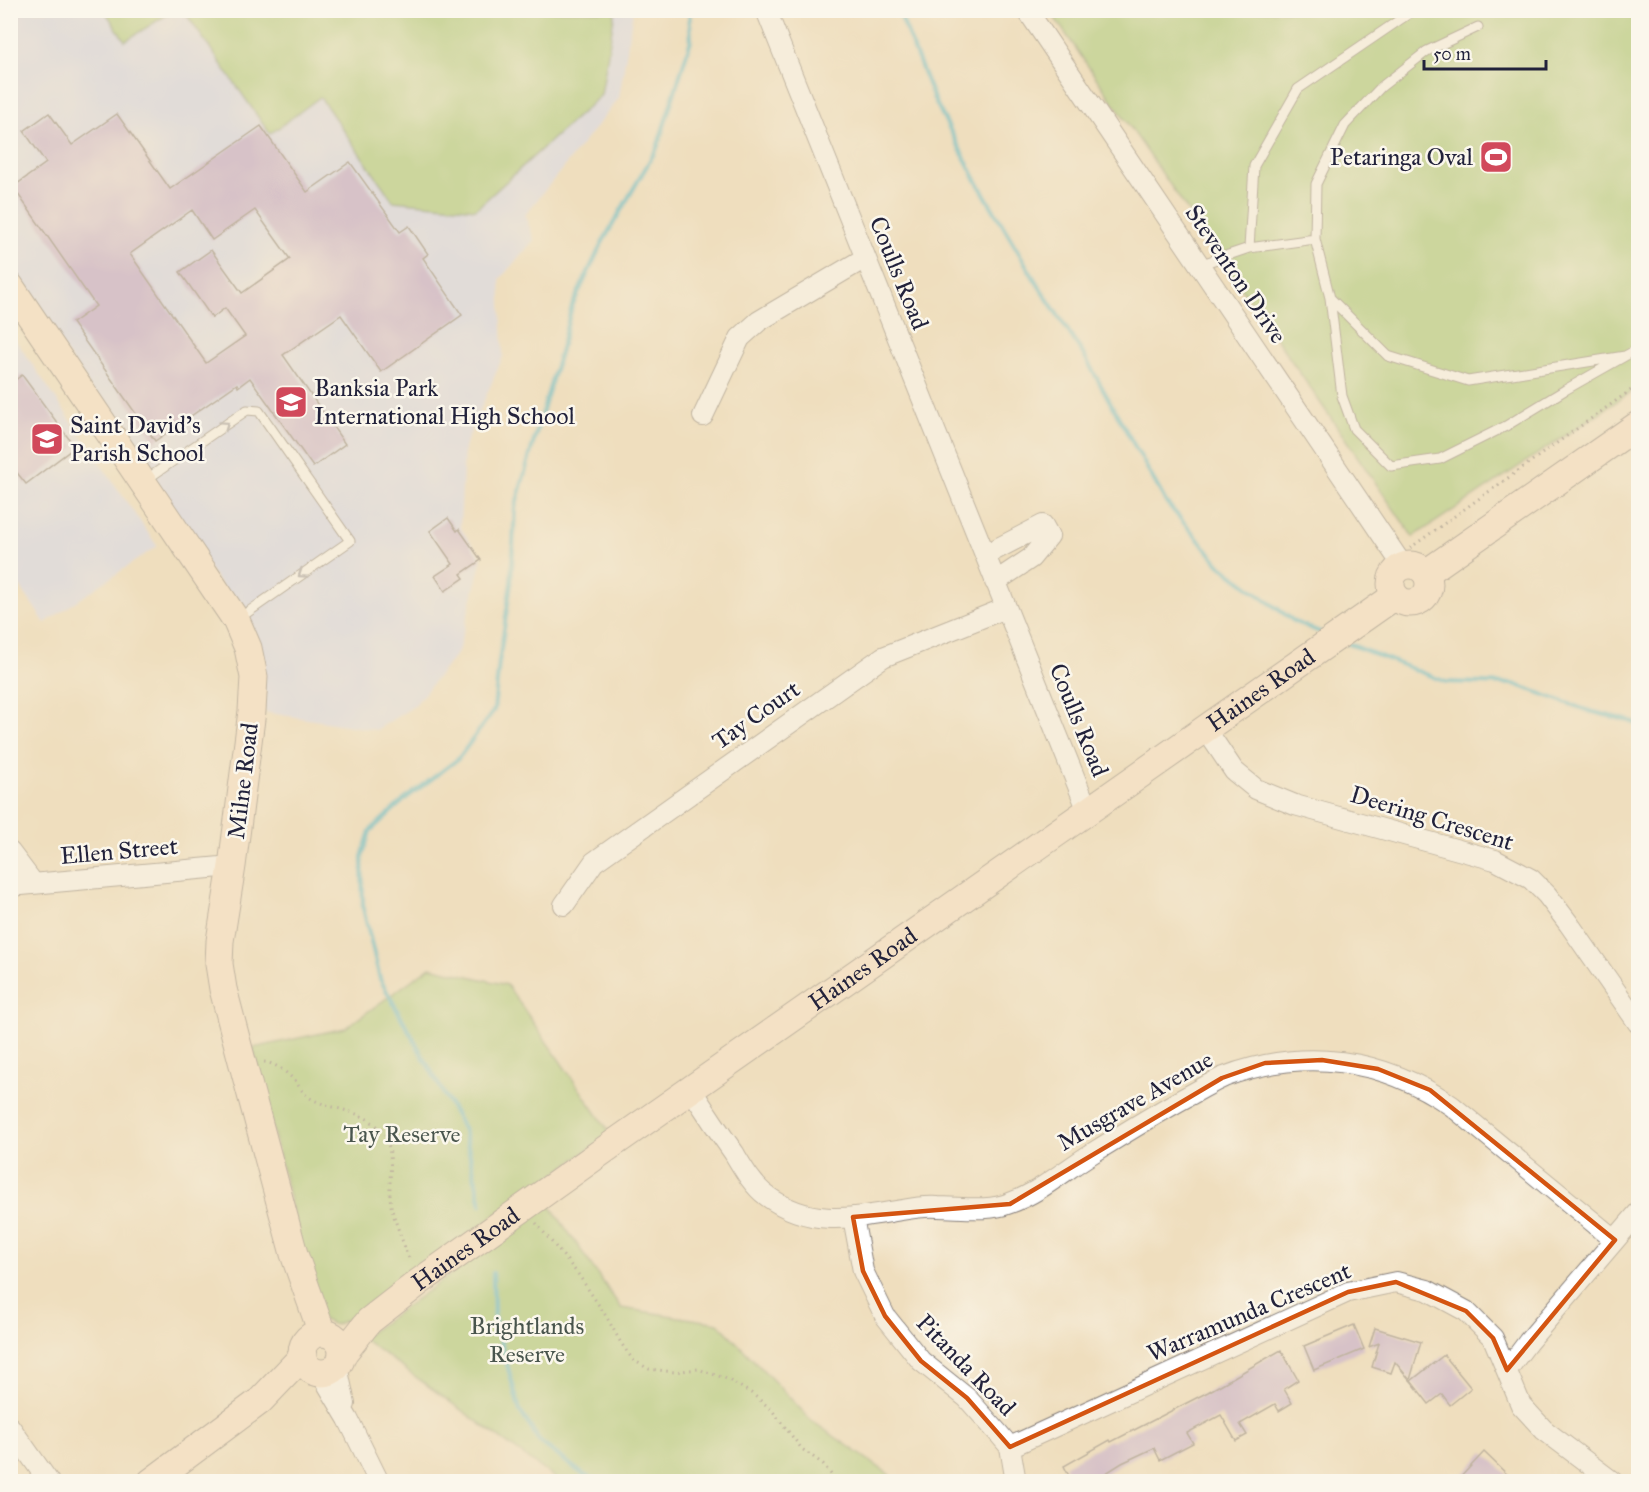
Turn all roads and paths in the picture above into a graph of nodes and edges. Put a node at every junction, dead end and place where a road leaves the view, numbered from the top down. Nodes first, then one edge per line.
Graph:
1 (766, 10) edge
2 (1027, 10) edge
3 (1414, 10) edge
4 (1478, 27) dead end
5 (1315, 239) junction
6 (1249, 248) junction
7 (865, 258) junction
8 (1200, 265) junction
9 (10, 285) edge
10 (1330, 298) junction
11 (1638, 349) edge
12 (1625, 356) junction
13 (1638, 385) edge
14 (703, 416) dead end
15 (1638, 426) edge
16 (143, 482) junction
17 (985, 555) junction
18 (1408, 565) junction
19 (995, 582) junction
20 (1006, 608) junction
21 (236, 620) junction
22 (1205, 728) junction
23 (1088, 811) junction
24 (10, 852) edge
25 (232, 866) junction
26 (34, 884) junction
27 (10, 886) edge
28 (564, 905) dead end
29 (1638, 1023) edge
30 (242, 1061) junction
31 (691, 1089) junction
32 (524, 1208) junction
33 (1638, 1212) edge
34 (853, 1217) junction
35 (1615, 1240) junction
36 (419, 1282) junction
37 (321, 1354) junction
38 (1507, 1370) junction
39 (10, 1427) edge
40 (1010, 1448) junction
41 (49, 1482) edge
42 (151, 1482) edge
43 (379, 1482) edge
44 (837, 1482) edge
45 (1016, 1482) edge
46 (1613, 1482) edge

1 - 7 street, Coulls Road
2 - 8 street, Steventon Drive
3 - 6 lane
4 - 5 lane
5 - 6 lane
5 - 10 lane
6 - 8 lane
7 - 14 street
7 - 17 street, Coulls Road
8 - 18 street, Steventon Drive
9 - 16 main road, Milne Road
10 - 12 lane
10 - 12 lane
11 - 12 lane
13 - 18 path
15 - 18 main road
16 - 21 main road, Milne Road
16 -> 21 lane
17 - 19 street, Coulls Road
17 - 19 street
18 - 22 main road, Haines Road
19 - 20 street, Coulls Road
20 - 23 street, Coulls Road
20 - 28 street, Tay Court
21 - 25 main road, Milne Road
22 - 23 main road, Haines Road
22 - 29 street, Deering Crescent
23 - 31 main road, Haines Road
24 - 26 street
25 - 26 street, Ellen Street
25 - 30 main road, Milne Road
26 - 27 street, Ellen Street
30 - 36 path
30 - 37 main road, Milne Road
31 - 32 main road, Haines Road
31 - 34 street, Musgrave Avenue
32 - 36 main road, Haines Road
32 - 44 path
33 - 35 street
34 - 35 street, Musgrave Avenue
34 - 40 street, Pitanda Road
35 - 38 street
36 - 37 main road, Haines Road
37 - 42 main road
37 - 43 street
38 - 40 street, Warramunda Crescent
38 - 46 street, Warramunda Crescent
39 - 41 street
40 - 45 street, Pitanda Road

